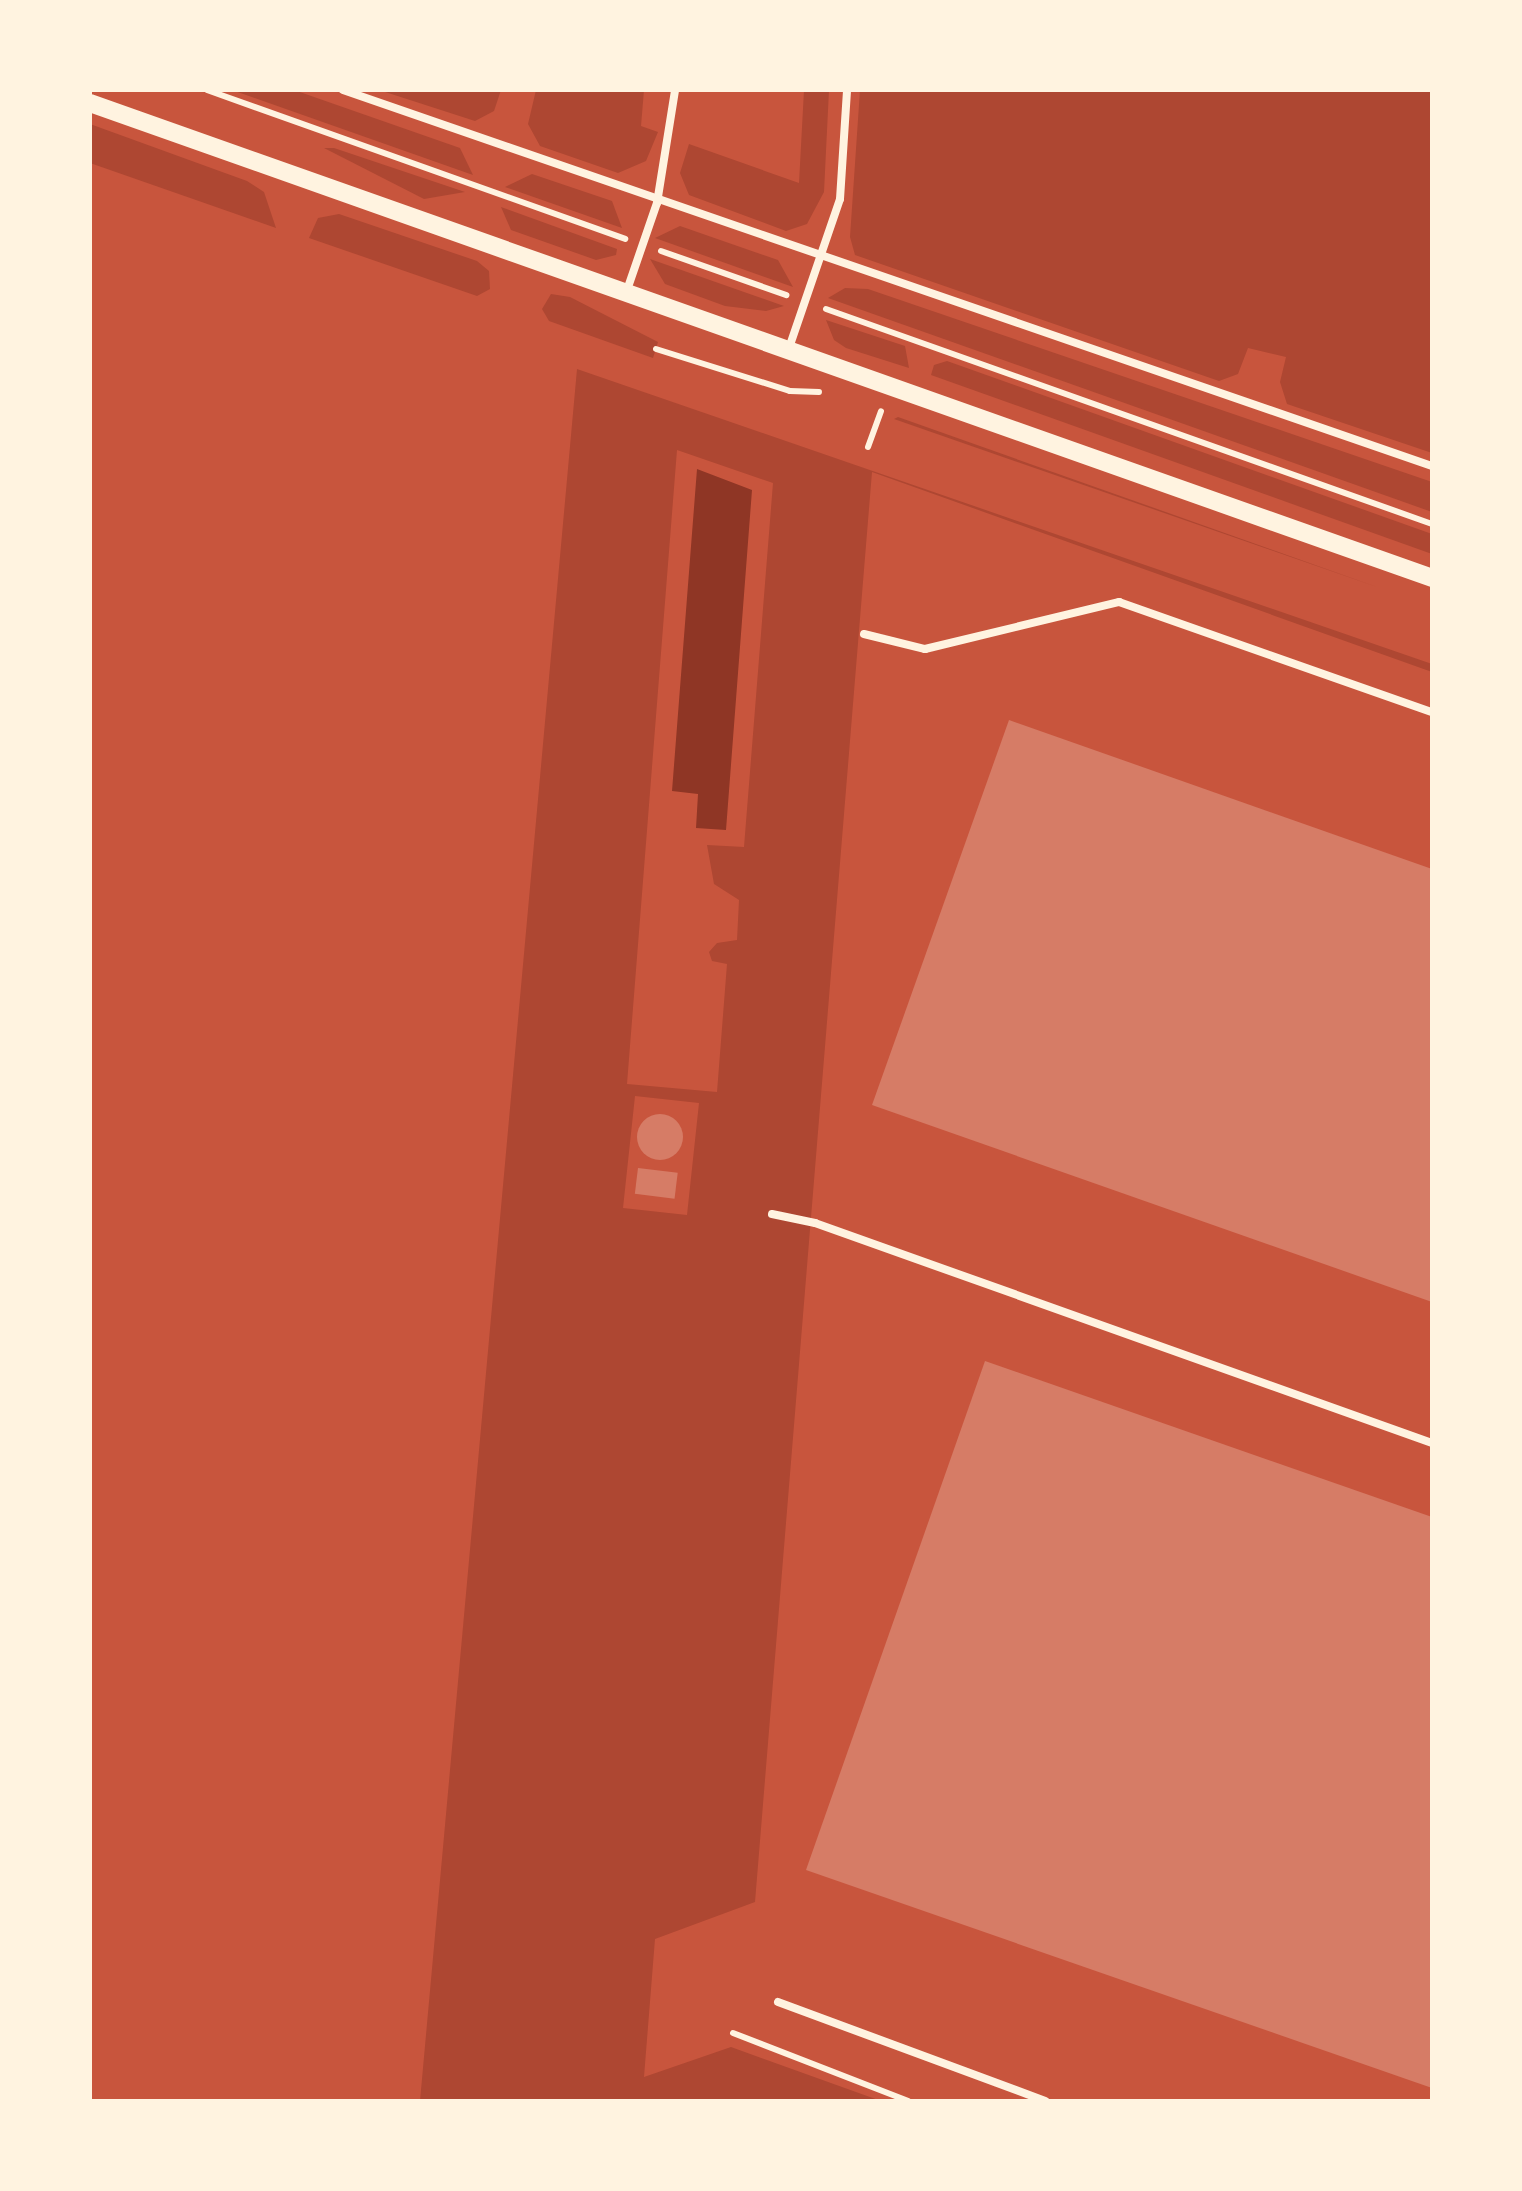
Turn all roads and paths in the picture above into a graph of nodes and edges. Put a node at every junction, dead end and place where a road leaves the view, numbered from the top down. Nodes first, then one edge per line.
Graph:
1 (344, 90) edge
2 (675, 90) edge
3 (847, 90) edge
4 (90, 103) edge
5 (657, 202) junction
6 (822, 259) junction
7 (626, 293) junction
8 (789, 348) junction
9 (883, 405) dead end
10 (868, 446) dead end
11 (1432, 466) edge
12 (1432, 578) edge
13 (864, 634) dead end
14 (1432, 712) edge
15 (772, 1214) dead end
16 (1432, 1442) edge
17 (778, 2002) dead end
18 (733, 2034) dead end
19 (908, 2101) edge
20 (1045, 2101) edge

1 - 5 lane
2 - 5 lane
3 - 6 lane
4 - 7 street
5 - 6 lane
5 - 7 lane
6 - 8 lane
6 - 11 lane
7 - 8 street
8 - 12 street
9 - 10 path
13 - 14 lane
15 - 16 lane
17 - 20 lane
18 - 19 path

